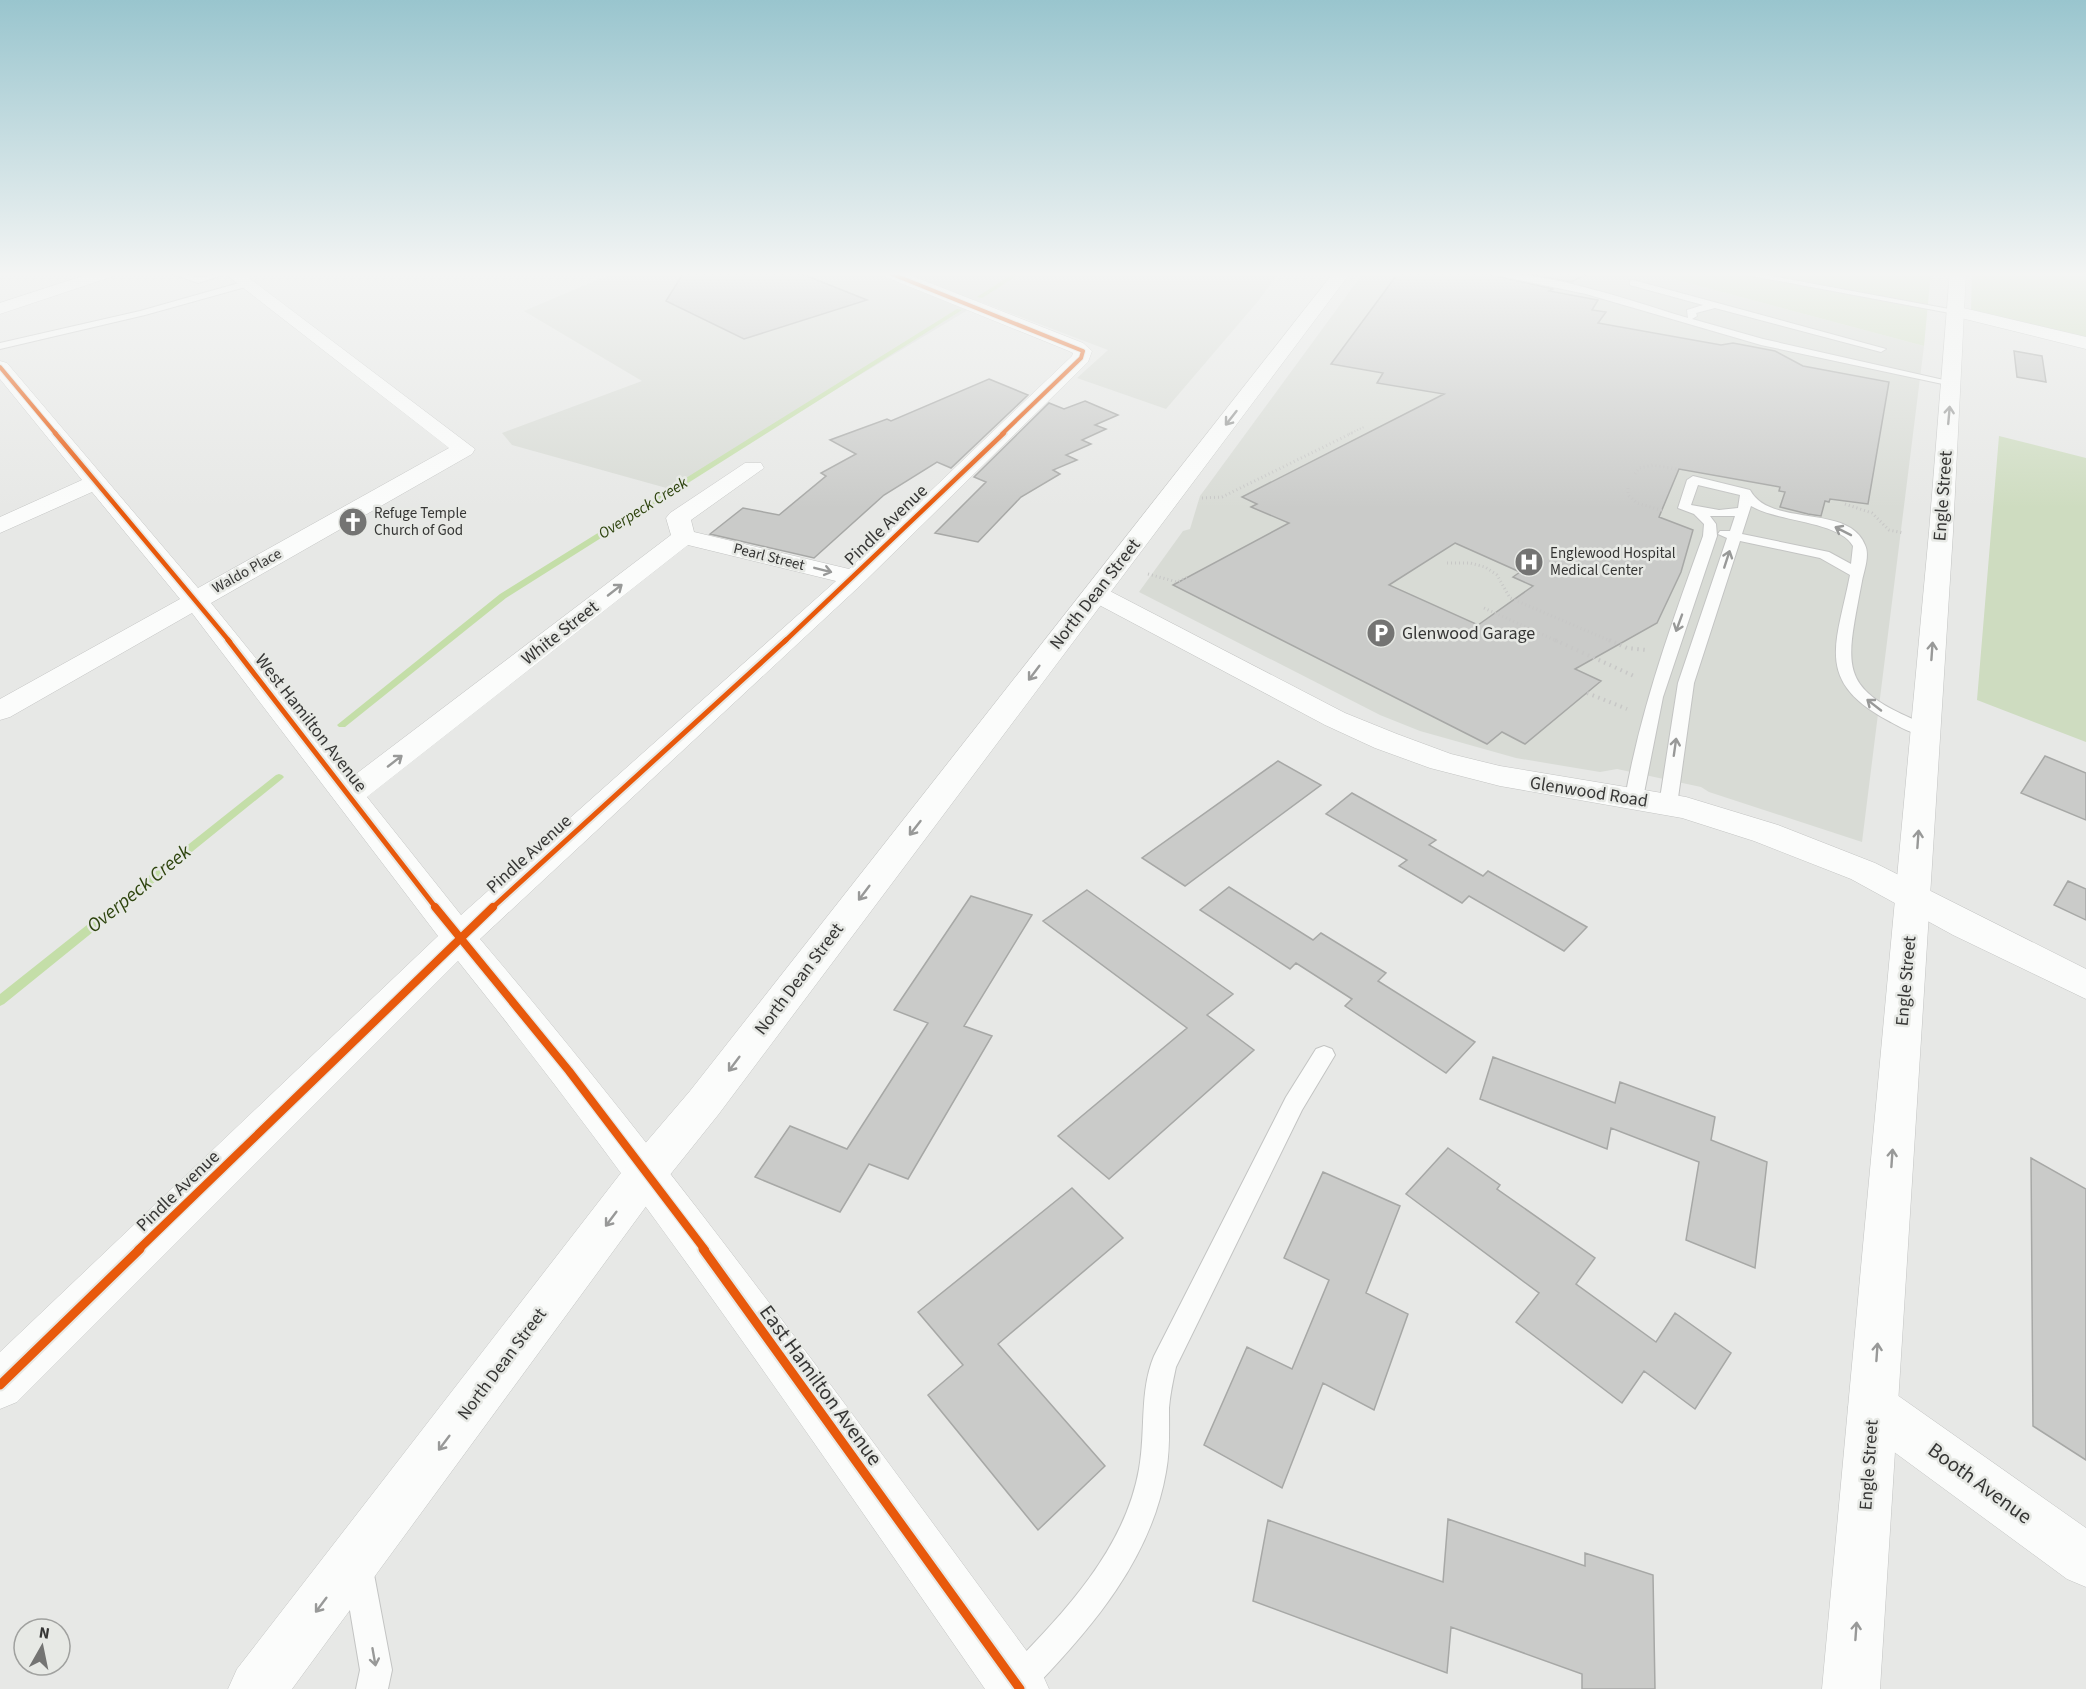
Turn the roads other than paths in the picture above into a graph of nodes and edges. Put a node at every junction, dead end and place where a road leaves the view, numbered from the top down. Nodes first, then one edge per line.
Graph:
1 (334, 351) edge
2 (1083, 351) edge
3 (1282, 351) edge
4 (1802, 351) edge
5 (1954, 351) edge
6 (0, 367) edge
7 (1952, 383) junction
8 (753, 468) dead end
9 (96, 482) junction
10 (1745, 505) junction
11 (1699, 512) junction
12 (0, 526) edge
13 (1735, 535) junction
14 (1710, 536) junction
15 (684, 537) junction
16 (1857, 573) junction
17 (854, 578) junction
18 (1095, 593) junction
19 (195, 600) junction
20 (0, 711) edge
21 (1926, 730) junction
22 (348, 796) junction
23 (1634, 798) junction
24 (1668, 805) junction
25 (1913, 897) junction
26 (459, 938) junction
27 (2086, 985) edge
28 (1324, 1055) dead end
29 (593, 1102) joint
30 (646, 1173) junction
31 (0, 1385) edge
32 (1873, 1407) junction
33 (357, 1558) junction
34 (2086, 1560) edge
35 (1018, 1686) edge
36 (257, 1689) edge
37 (372, 1689) edge
38 (1851, 1689) edge

1 - 19 street, Waldo Place
2 - 17 street, Pindle Avenue
3 -> 18 street, North Dean Street
4 - 7 lane
5 - 7 street, Engle Street
6 - 9 street, West Hamilton Avenue
21 -> 7 street, Engle Street
8 - 15 street
9 - 12 street
9 - 19 street, West Hamilton Avenue
10 - 11 lane
10 - 11 lane
10 - 13 lane
16 -> 10 lane
11 - 14 lane
13 - 14 lane
13 - 16 lane
24 -> 13 lane
14 -> 23 lane
15 -> 17 street, Pearl Street
22 -> 15 street, White Street
21 -> 16 lane
17 - 26 street, Pindle Avenue
18 - 23 street, Glenwood Road
18 -> 30 street, North Dean Street
19 - 20 street, Waldo Place
19 - 22 street, West Hamilton Avenue
25 -> 21 street, Engle Street
22 - 26 street, West Hamilton Avenue
23 - 24 street, Glenwood Road
24 - 25 street, Glenwood Road
25 - 27 street, Glenwood Road
32 -> 25 street, Engle Street
26 - 29 street, West Hamilton Avenue
26 - 31 street, Pindle Avenue
28 - 35 lane
29 - 30 street, East Hamilton Avenue
30 -> 33 street, North Dean Street
30 - 35 street, East Hamilton Avenue
32 - 34 street, Booth Avenue
38 -> 32 street, Engle Street
33 -> 36 street, North Dean Street
33 -> 37 lane

